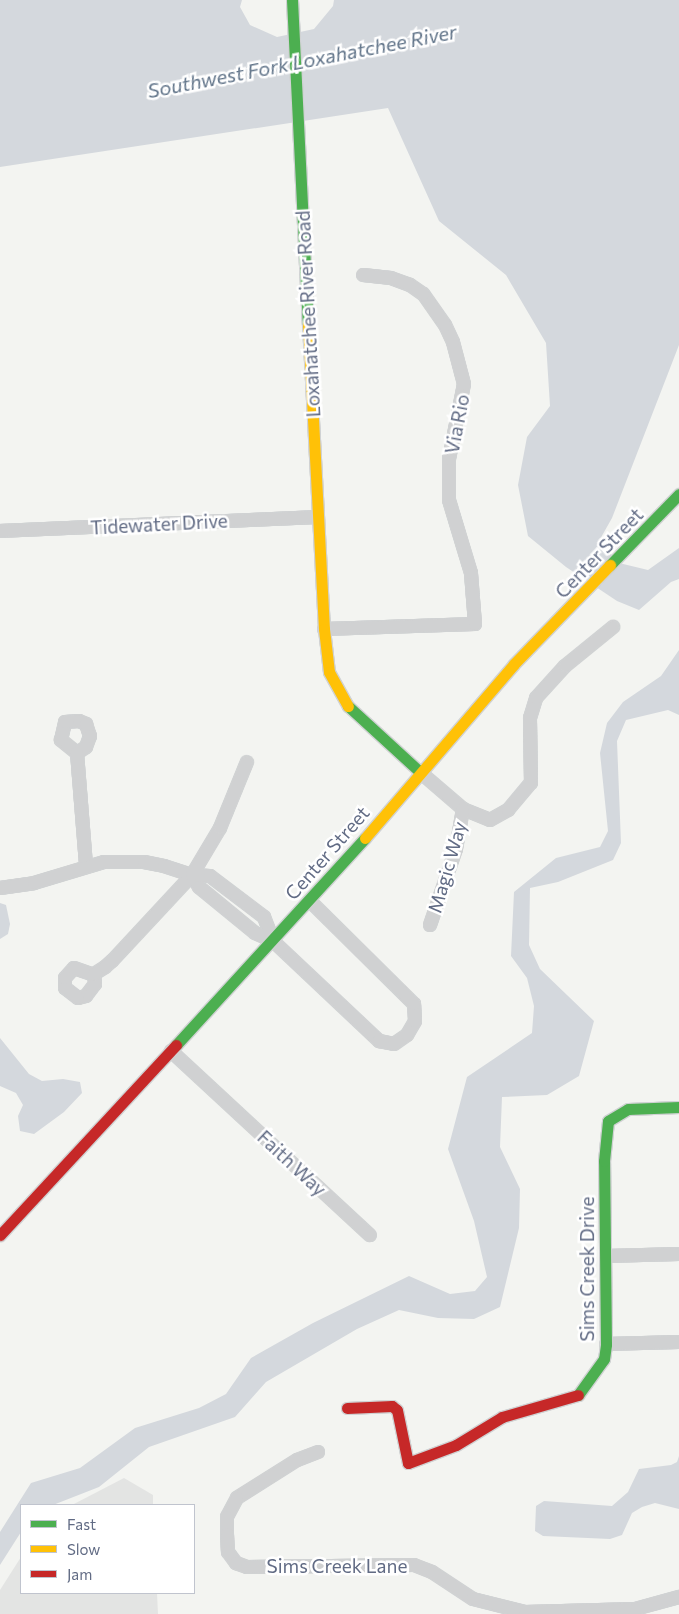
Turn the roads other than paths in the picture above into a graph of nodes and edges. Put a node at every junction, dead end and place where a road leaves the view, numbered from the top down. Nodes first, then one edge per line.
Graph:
1 (292, 2) edge
2 (363, 276) dead end
3 (679, 494) edge
4 (318, 517) junction
5 (0, 531) edge
6 (613, 627) dead end
7 (324, 629) junction
8 (77, 753) dead end
9 (247, 762) dead end
10 (420, 772) junction
11 (463, 809) junction
12 (86, 866) junction
13 (192, 875) junction
14 (0, 888) edge
15 (310, 901) junction
16 (430, 925) dead end
17 (273, 941) junction
18 (94, 974) dead end
19 (171, 1051) junction
20 (679, 1107) edge
21 (0, 1235) edge
22 (370, 1235) dead end
23 (679, 1254) edge
24 (606, 1256) junction
25 (679, 1342) edge
26 (606, 1344) junction
27 (347, 1408) dead end
28 (318, 1452) dead end
29 (679, 1597) edge

1 - 4 street, Loxahatchee River Road
2 - 7 street, Via Rio
3 - 10 street, Center Street
4 - 5 street, Tidewater Drive
4 - 7 street, Loxahatchee River Road
6 - 11 street
7 - 10 street, Loxahatchee River Road
8 - 12 street
9 - 13 street
10 - 11 street
10 - 15 street, Center Street
11 - 16 street, Magic Way
12 - 13 street
12 - 14 street
13 - 17 street
13 - 17 street
13 - 18 street
15 - 17 street, Center Street
15 - 17 street
17 - 19 street, Center Street
19 - 21 street, Center Street
19 - 22 street, Faith Way
20 - 24 street, Sims Creek Drive
23 - 24 street
24 - 26 street, Sims Creek Drive
25 - 26 street
26 - 27 street, Sims Creek Drive
28 - 29 street, Sims Creek Lane

